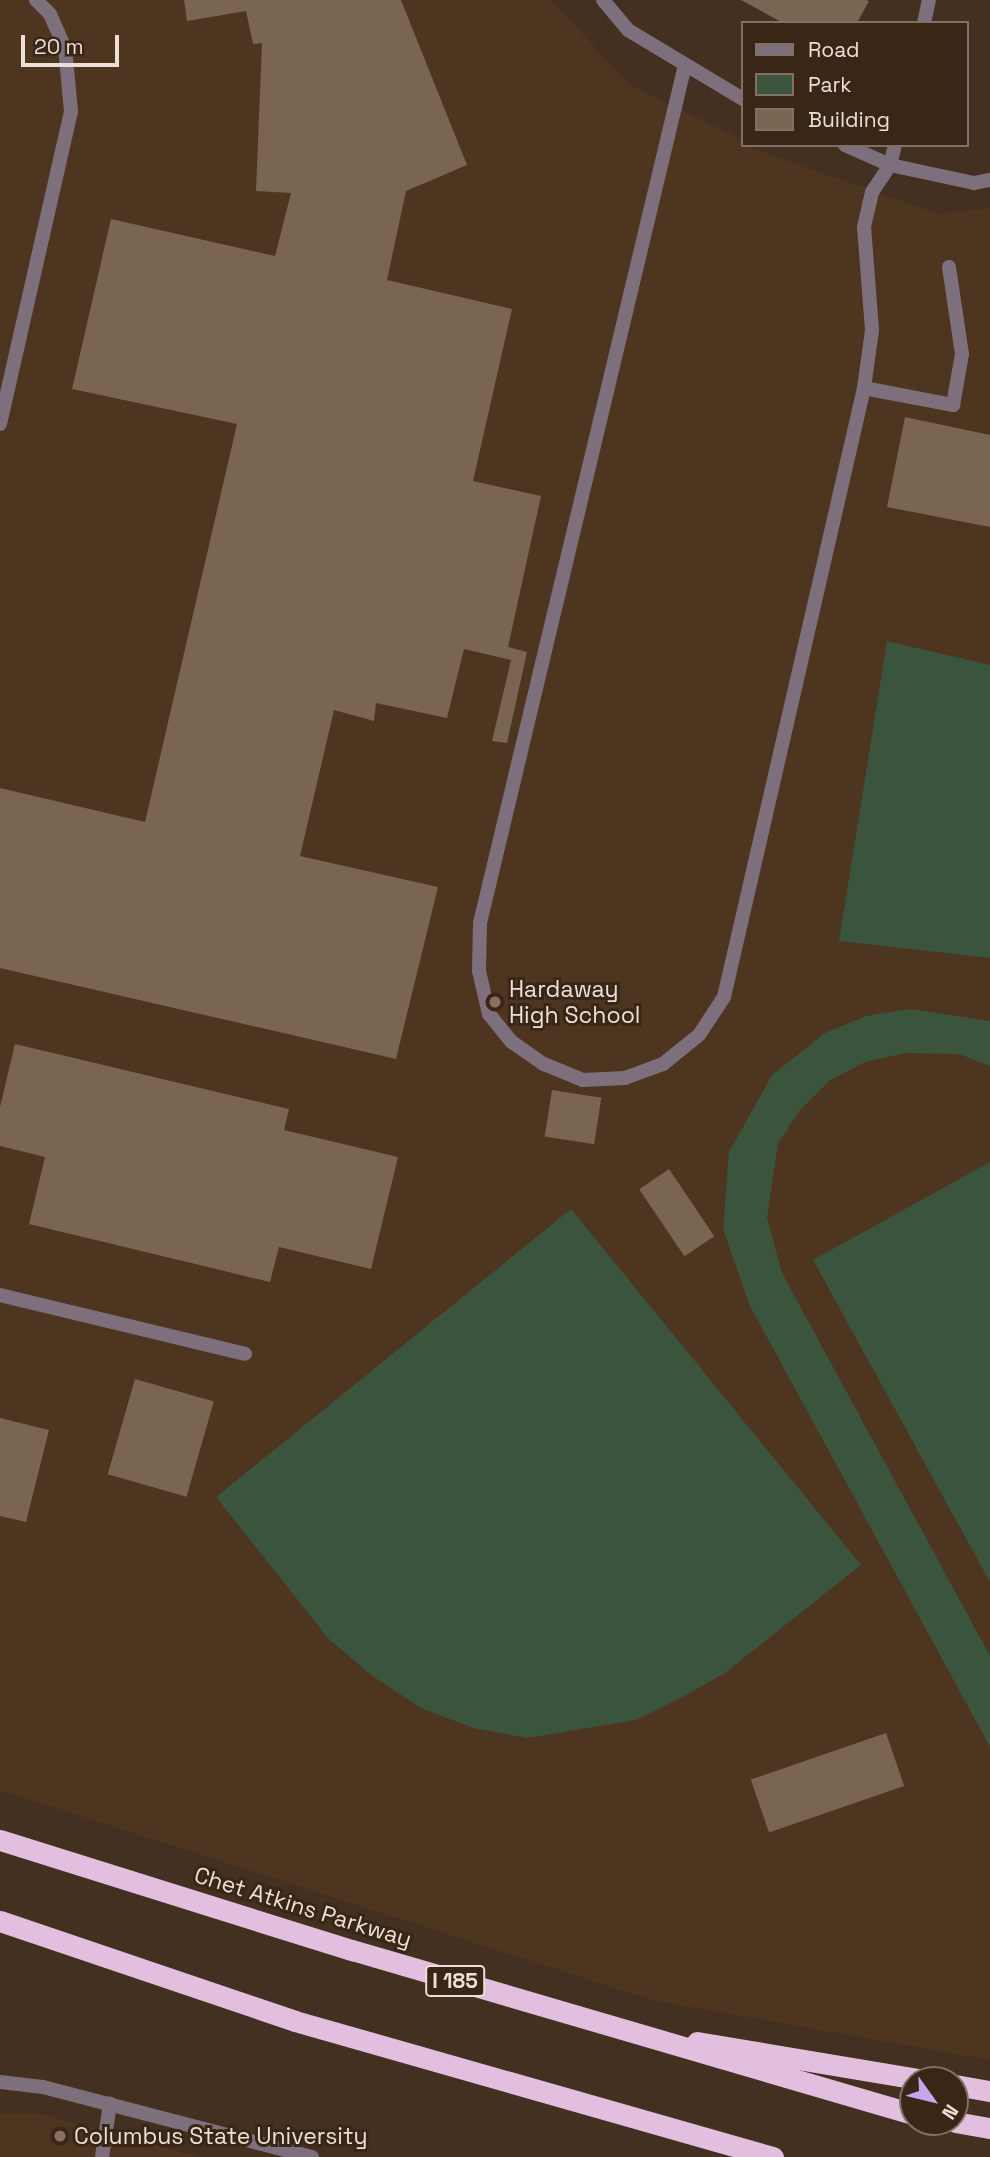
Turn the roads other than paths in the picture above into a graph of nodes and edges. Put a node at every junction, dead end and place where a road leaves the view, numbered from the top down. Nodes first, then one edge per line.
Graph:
1 (36, 0) edge
2 (603, 0) edge
3 (929, 0) edge
4 (924, 21) edge
5 (685, 65) junction
6 (741, 98) edge
7 (850, 147) edge
8 (894, 147) edge
9 (890, 165) junction
10 (990, 180) edge
11 (949, 267) dead end
12 (864, 387) junction
13 (0, 424) edge
14 (0, 1295) edge
15 (245, 1354) dead end
16 (0, 1840) edge
17 (0, 1921) edge
18 (604, 2026) junction
19 (899, 2076) edge
20 (0, 2082) edge
21 (969, 2087) edge
22 (990, 2091) edge
23 (110, 2104) junction
24 (899, 2110) edge
25 (969, 2124) edge
26 (990, 2128) edge
27 (102, 2157) edge
28 (312, 2157) edge
29 (773, 2157) edge

1 - 13 street
2 - 5 street
3 - 4 street
5 - 6 street
5 - 12 street
7 - 9 street
8 - 9 street
9 - 10 street
9 - 12 street
11 - 12 street
14 - 15 street
16 - 18 highway, Chet Atkins Parkway / I 185
17 - 29 highway
18 - 19 highway
18 - 24 highway, Chet Atkins Parkway / I 185
20 - 23 street
21 - 22 highway
23 - 27 street
23 - 28 street
25 - 26 highway

